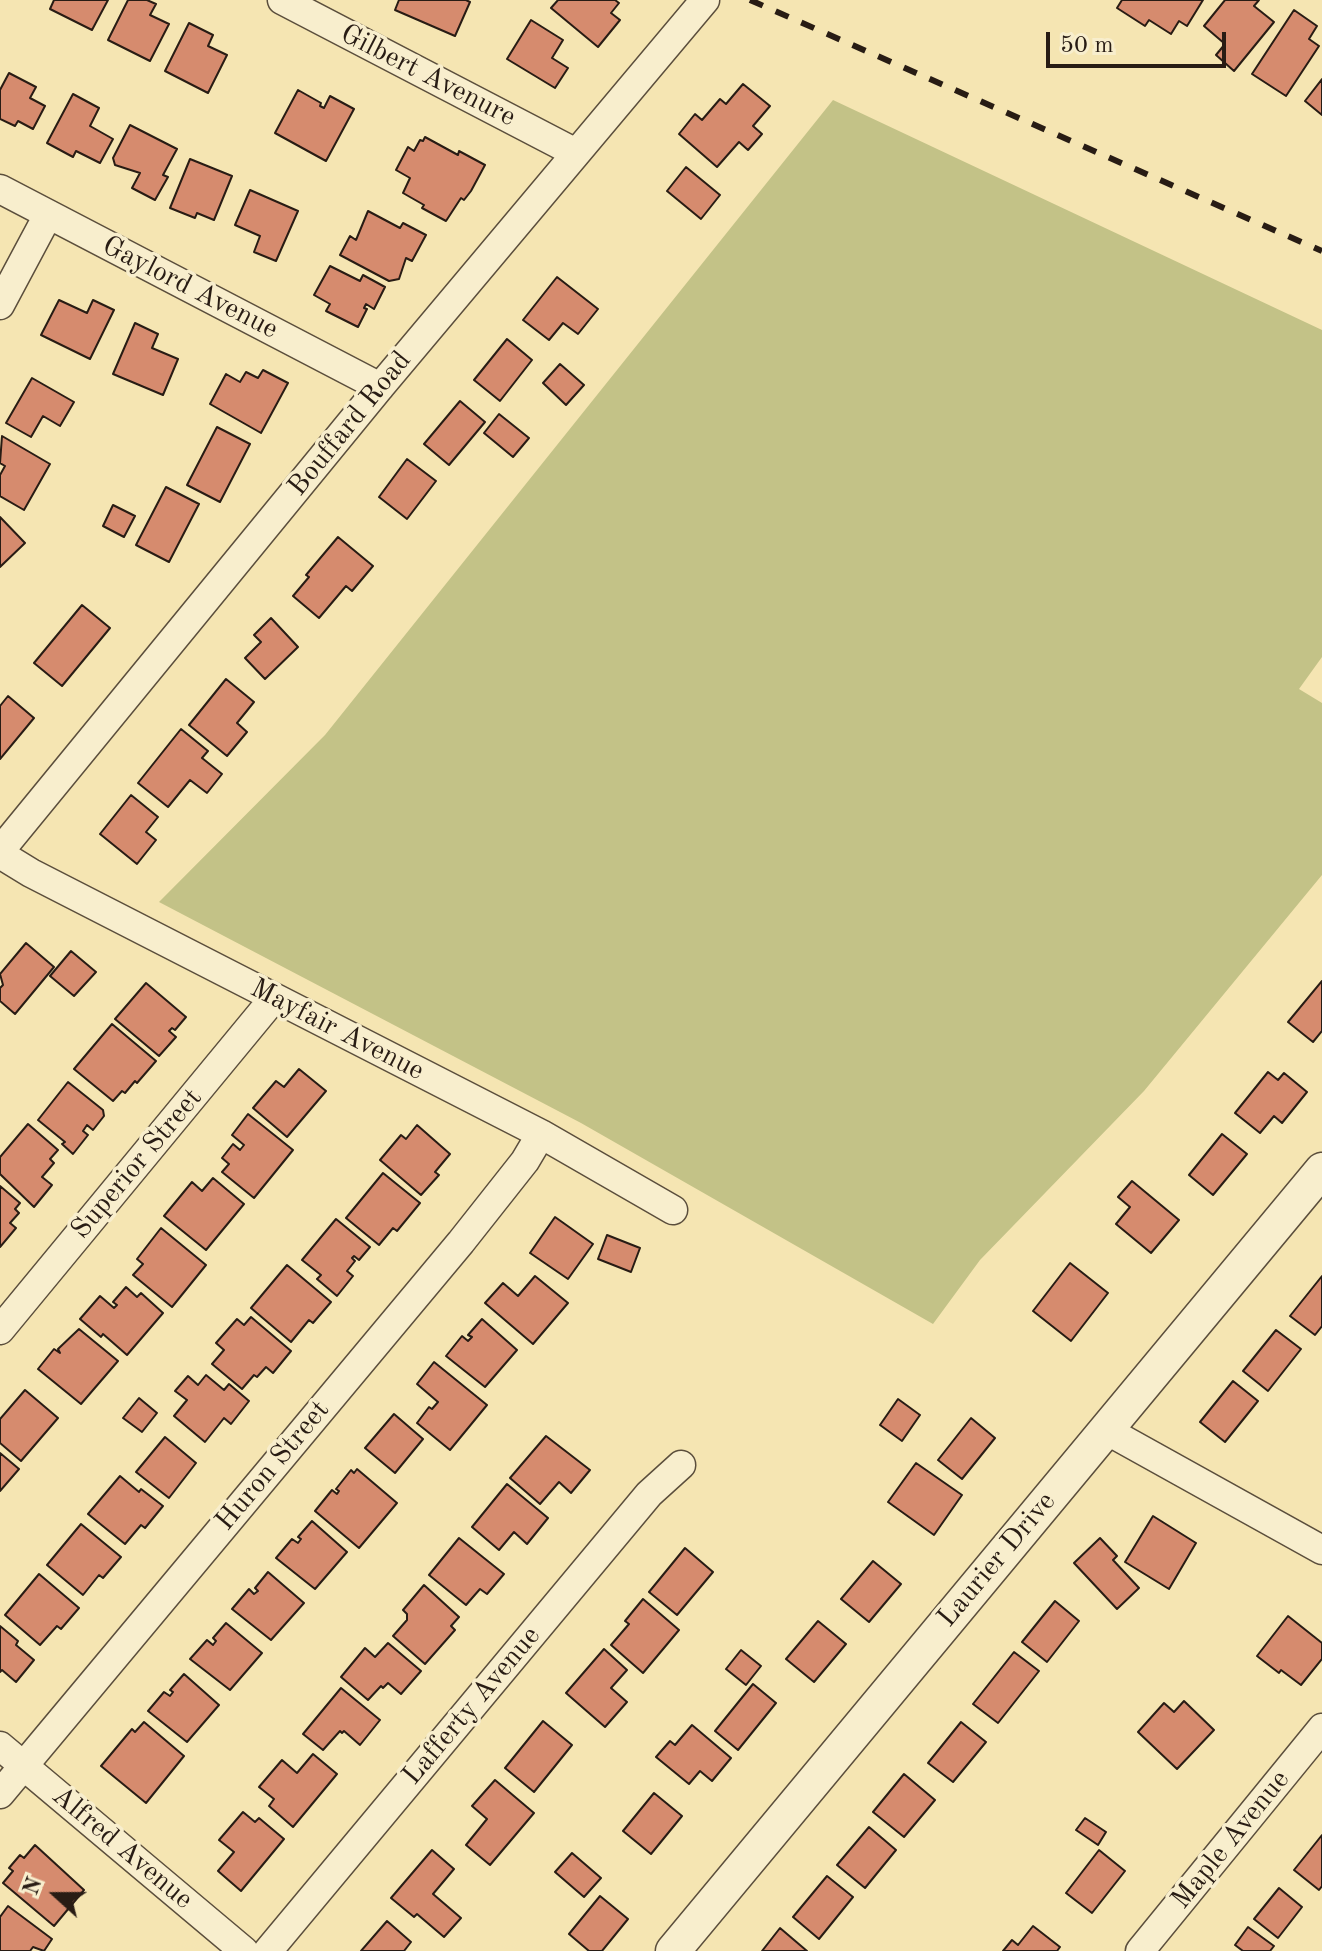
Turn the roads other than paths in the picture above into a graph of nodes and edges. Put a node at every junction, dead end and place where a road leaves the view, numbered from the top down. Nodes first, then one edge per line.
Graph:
1 (282, 0) edge
2 (705, 0) edge
3 (574, 152) junction
4 (0, 189) edge
5 (48, 215) junction
6 (0, 305) edge
7 (380, 387) junction
8 (0, 852) edge
9 (274, 998) junction
10 (541, 1134) junction
11 (1322, 1170) edge
12 (673, 1210) dead end
13 (0, 1330) edge
14 (1106, 1430) junction
15 (681, 1465) dead end
16 (1322, 1550) edge
17 (1322, 1728) edge
18 (0, 1746) edge
19 (24, 1765) junction
20 (0, 1794) edge
21 (244, 1951) edge
22 (268, 1951) edge
23 (673, 1951) edge
24 (1140, 1951) edge

1 - 3 street, Gilbert Avenure
2 - 3 street, Bouffard Road
3 - 7 street, Bouffard Road
4 - 5 street, Gaylord Avenue
5 - 6 street
5 - 7 street, Gaylord Avenue
7 - 8 street, Bouffard Road
8 - 9 street, Mayfair Avenue
9 - 10 street, Mayfair Avenue
9 - 13 street, Superior Street
10 - 12 street, Mayfair Avenue
10 - 19 street, Huron Street
11 - 14 street, Laurier Drive
14 - 16 street
14 - 23 street, Laurier Drive
15 - 22 street, Lafferty Avenue
17 - 24 street, Maple Avenue
18 - 19 street, Alfred Avenue
19 - 20 street, Huron Street
19 - 21 street, Alfred Avenue

